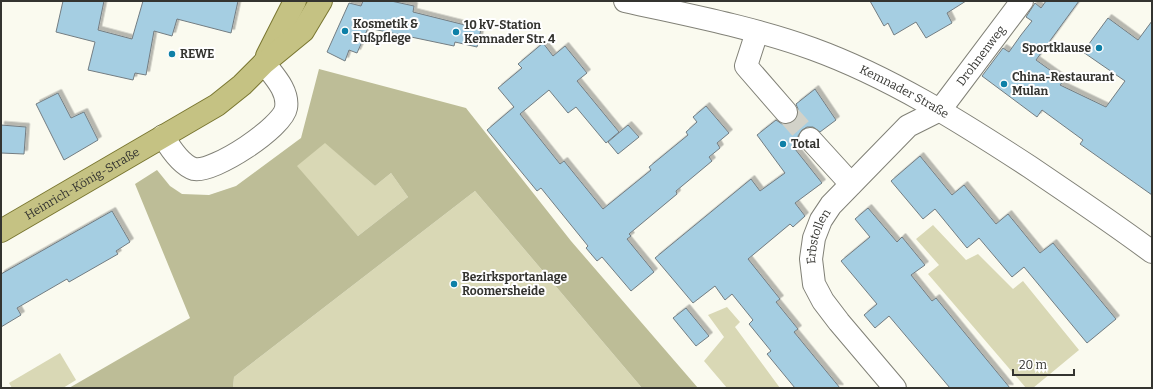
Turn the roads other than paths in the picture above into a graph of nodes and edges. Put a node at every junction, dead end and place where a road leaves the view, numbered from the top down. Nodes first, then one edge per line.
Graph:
1 (294, 1) edge
2 (321, 1) edge
3 (625, 1) edge
4 (1022, 1) edge
5 (757, 32) junction
6 (264, 63) junction
7 (940, 110) junction
8 (786, 112) tunnel mouth
9 (163, 136) junction
10 (810, 139) tunnel mouth
11 (851, 184) junction
12 (1, 231) edge
13 (1152, 252) edge
14 (895, 388) edge

1 - 6 main road, Heinrich-König-Straße
2 - 6 main road, Heinrich-König-Straße
3 - 5 street, Kemnader Straße
4 - 7 street, Drohnenweg
5 - 7 street, Kemnader Straße
5 - 8 street
6 - 9 main road, Heinrich-König-Straße
6 - 9 street
7 - 11 street, Erbstollen
7 - 13 street, Kemnader Straße
9 - 12 main road, Heinrich-König-Straße
10 - 11 street
11 - 14 street, Erbstollen

